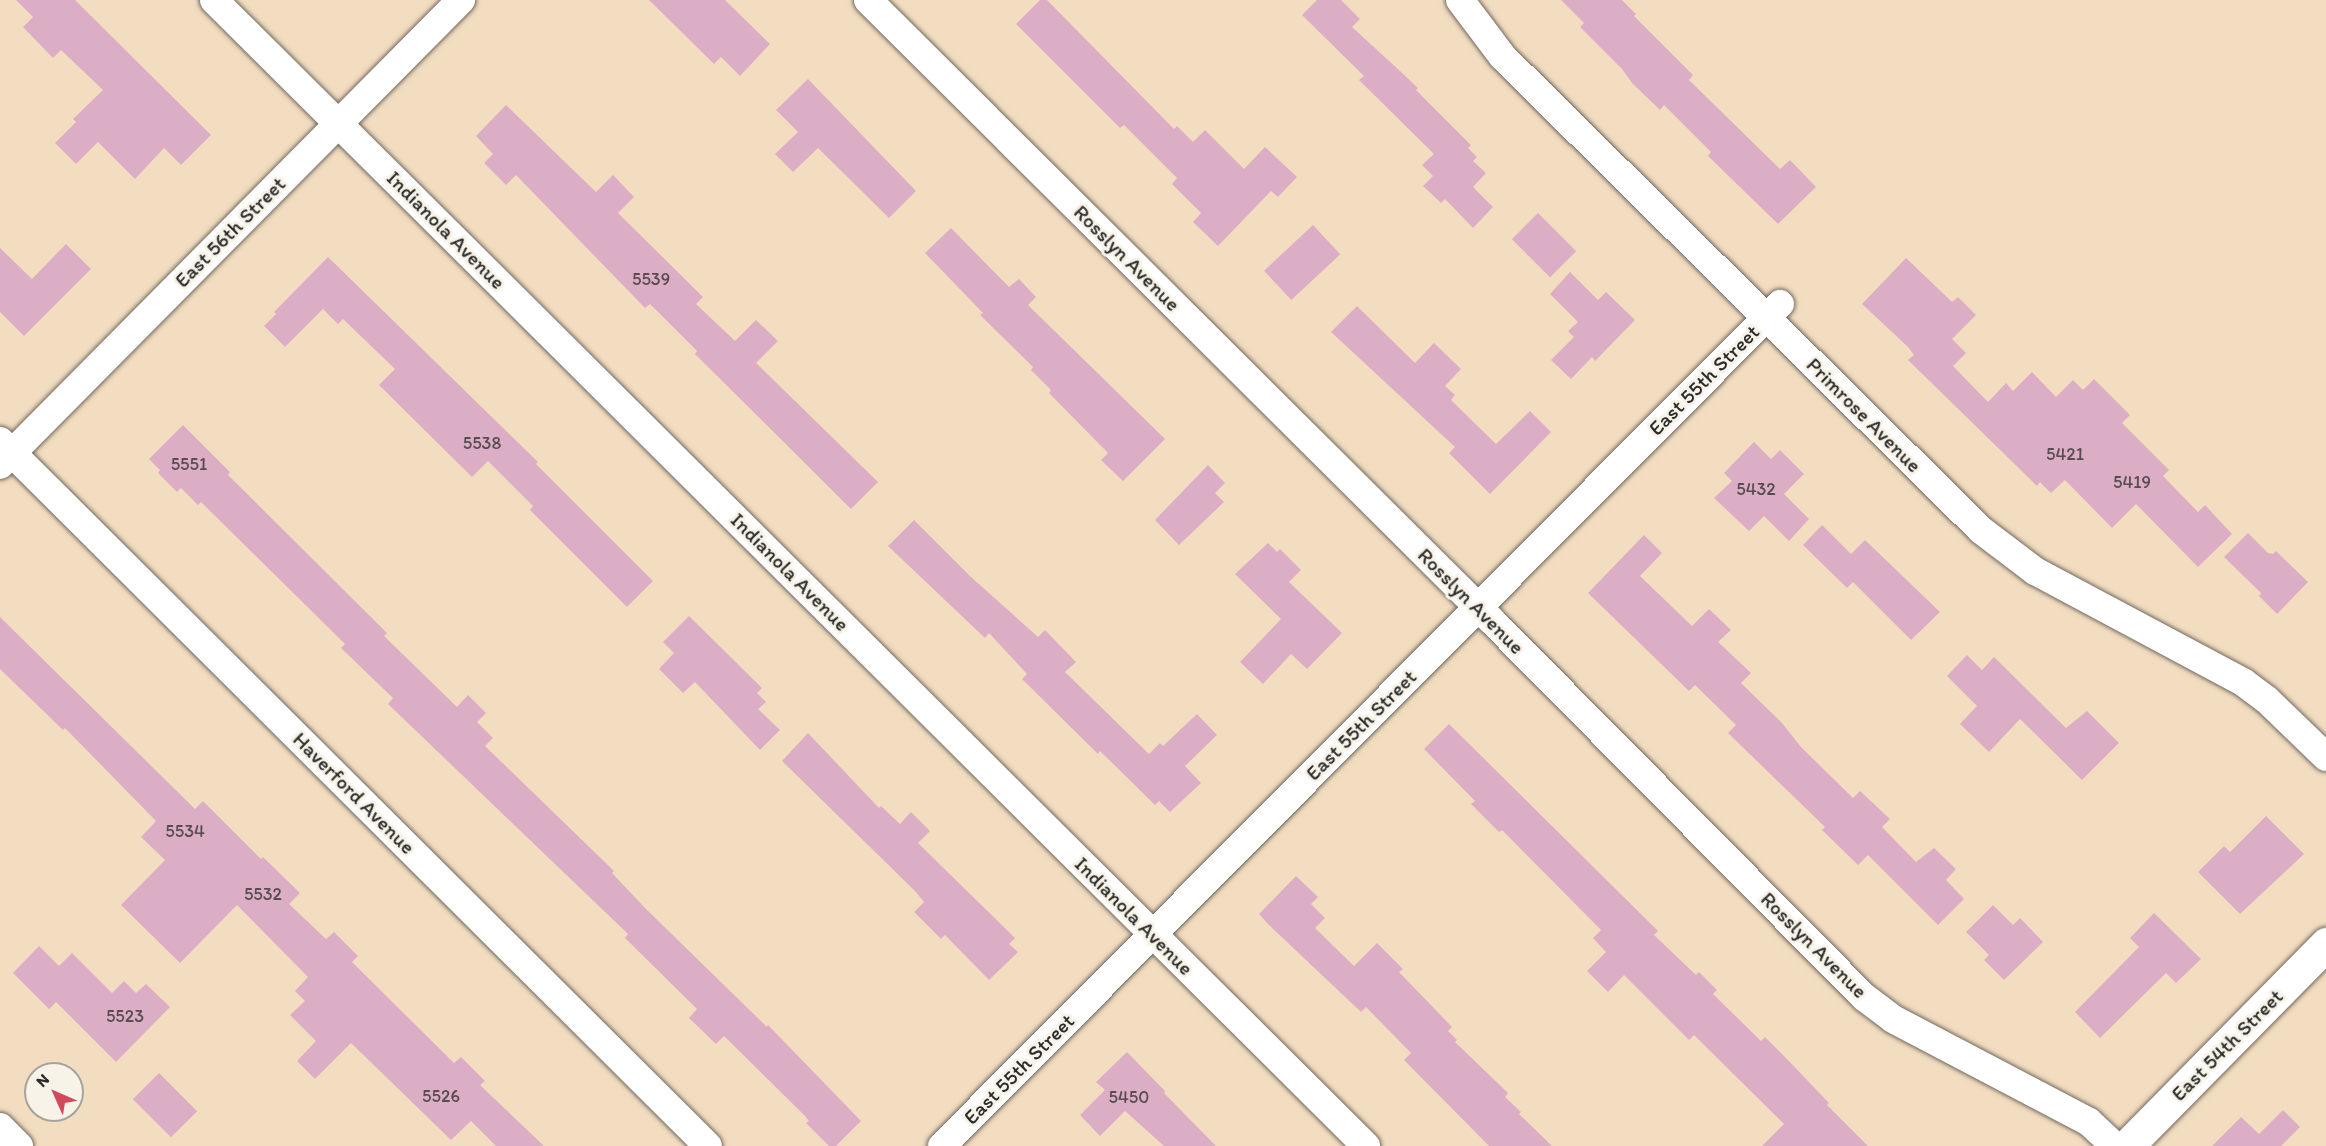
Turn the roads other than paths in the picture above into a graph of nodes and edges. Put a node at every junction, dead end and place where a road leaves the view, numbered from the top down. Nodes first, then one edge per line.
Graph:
1 (214, 0) edge
2 (461, 0) edge
3 (868, 0) edge
4 (1460, 0) edge
5 (338, 123) junction
6 (1773, 311) junction
7 (4, 453) edge
8 (1478, 608) junction
9 (2326, 757) edge
10 (1153, 934) junction
11 (2326, 945) edge
12 (0, 1127) edge
13 (19, 1146) edge
14 (708, 1146) edge
15 (942, 1146) edge
16 (1366, 1146) edge
17 (2115, 1146) edge
18 (2127, 1146) edge

1 - 5 street, Indianola Avenue
2 - 5 street, East 56th Street
3 - 8 street, Rosslyn Avenue
4 - 6 street, Primrose Avenue
5 - 7 street, East 56th Street
5 - 10 street, Indianola Avenue
6 - 8 street, East 55th Street
6 - 9 street, Primrose Avenue
7 - 14 street, Haverford Avenue
8 - 10 street, East 55th Street
8 - 17 street, Rosslyn Avenue
10 - 15 street, East 55th Street
10 - 16 street, Indianola Avenue
11 - 18 street, East 54th Street
12 - 13 street

